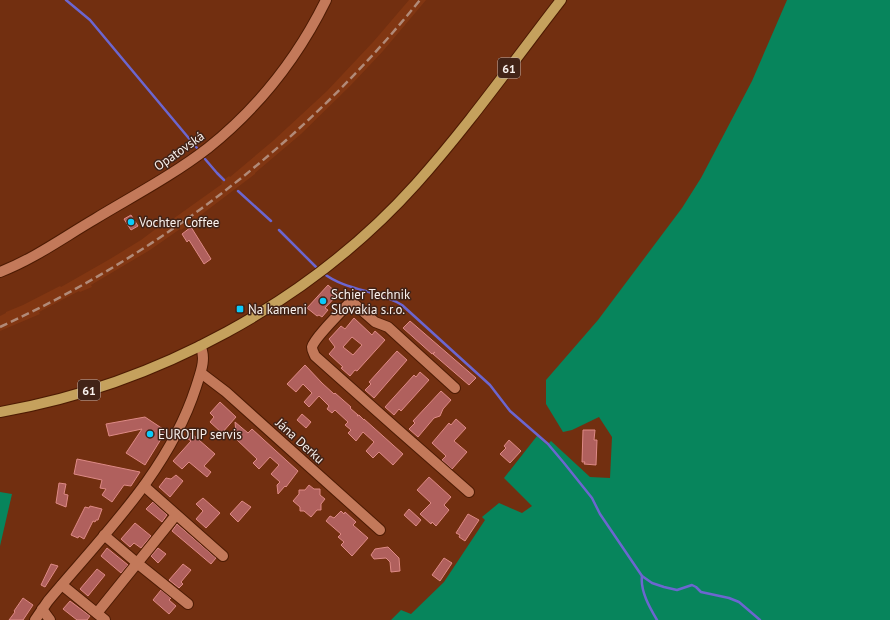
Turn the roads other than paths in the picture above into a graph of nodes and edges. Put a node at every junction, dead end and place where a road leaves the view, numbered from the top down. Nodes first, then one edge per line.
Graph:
1 (326, 0) edge
2 (560, 0) edge
3 (0, 272) edge
4 (200, 346) junction
5 (201, 373) junction
6 (455, 388) dead end
7 (0, 412) edge
8 (144, 486) junction
9 (469, 492) dead end
10 (176, 515) junction
11 (380, 530) dead end
12 (104, 535) junction
13 (224, 556) dead end
14 (137, 564) junction
15 (62, 585) junction
16 (188, 604) dead end
17 (42, 609) junction
18 (97, 613) junction
19 (35, 620) edge
20 (50, 620) edge
21 (105, 620) edge

1 - 3 street, Opatovská
2 - 4 main road, 61
4 - 5 street
4 - 7 main road, 61
5 - 8 street
5 - 11 street, Jána Derku
6 - 9 street
8 - 10 street
8 - 12 street
10 - 13 street
10 - 14 street
12 - 14 street
12 - 15 street
14 - 16 street
14 - 18 street
15 - 17 street
15 - 18 street
17 - 19 street
17 - 20 street
18 - 21 street

